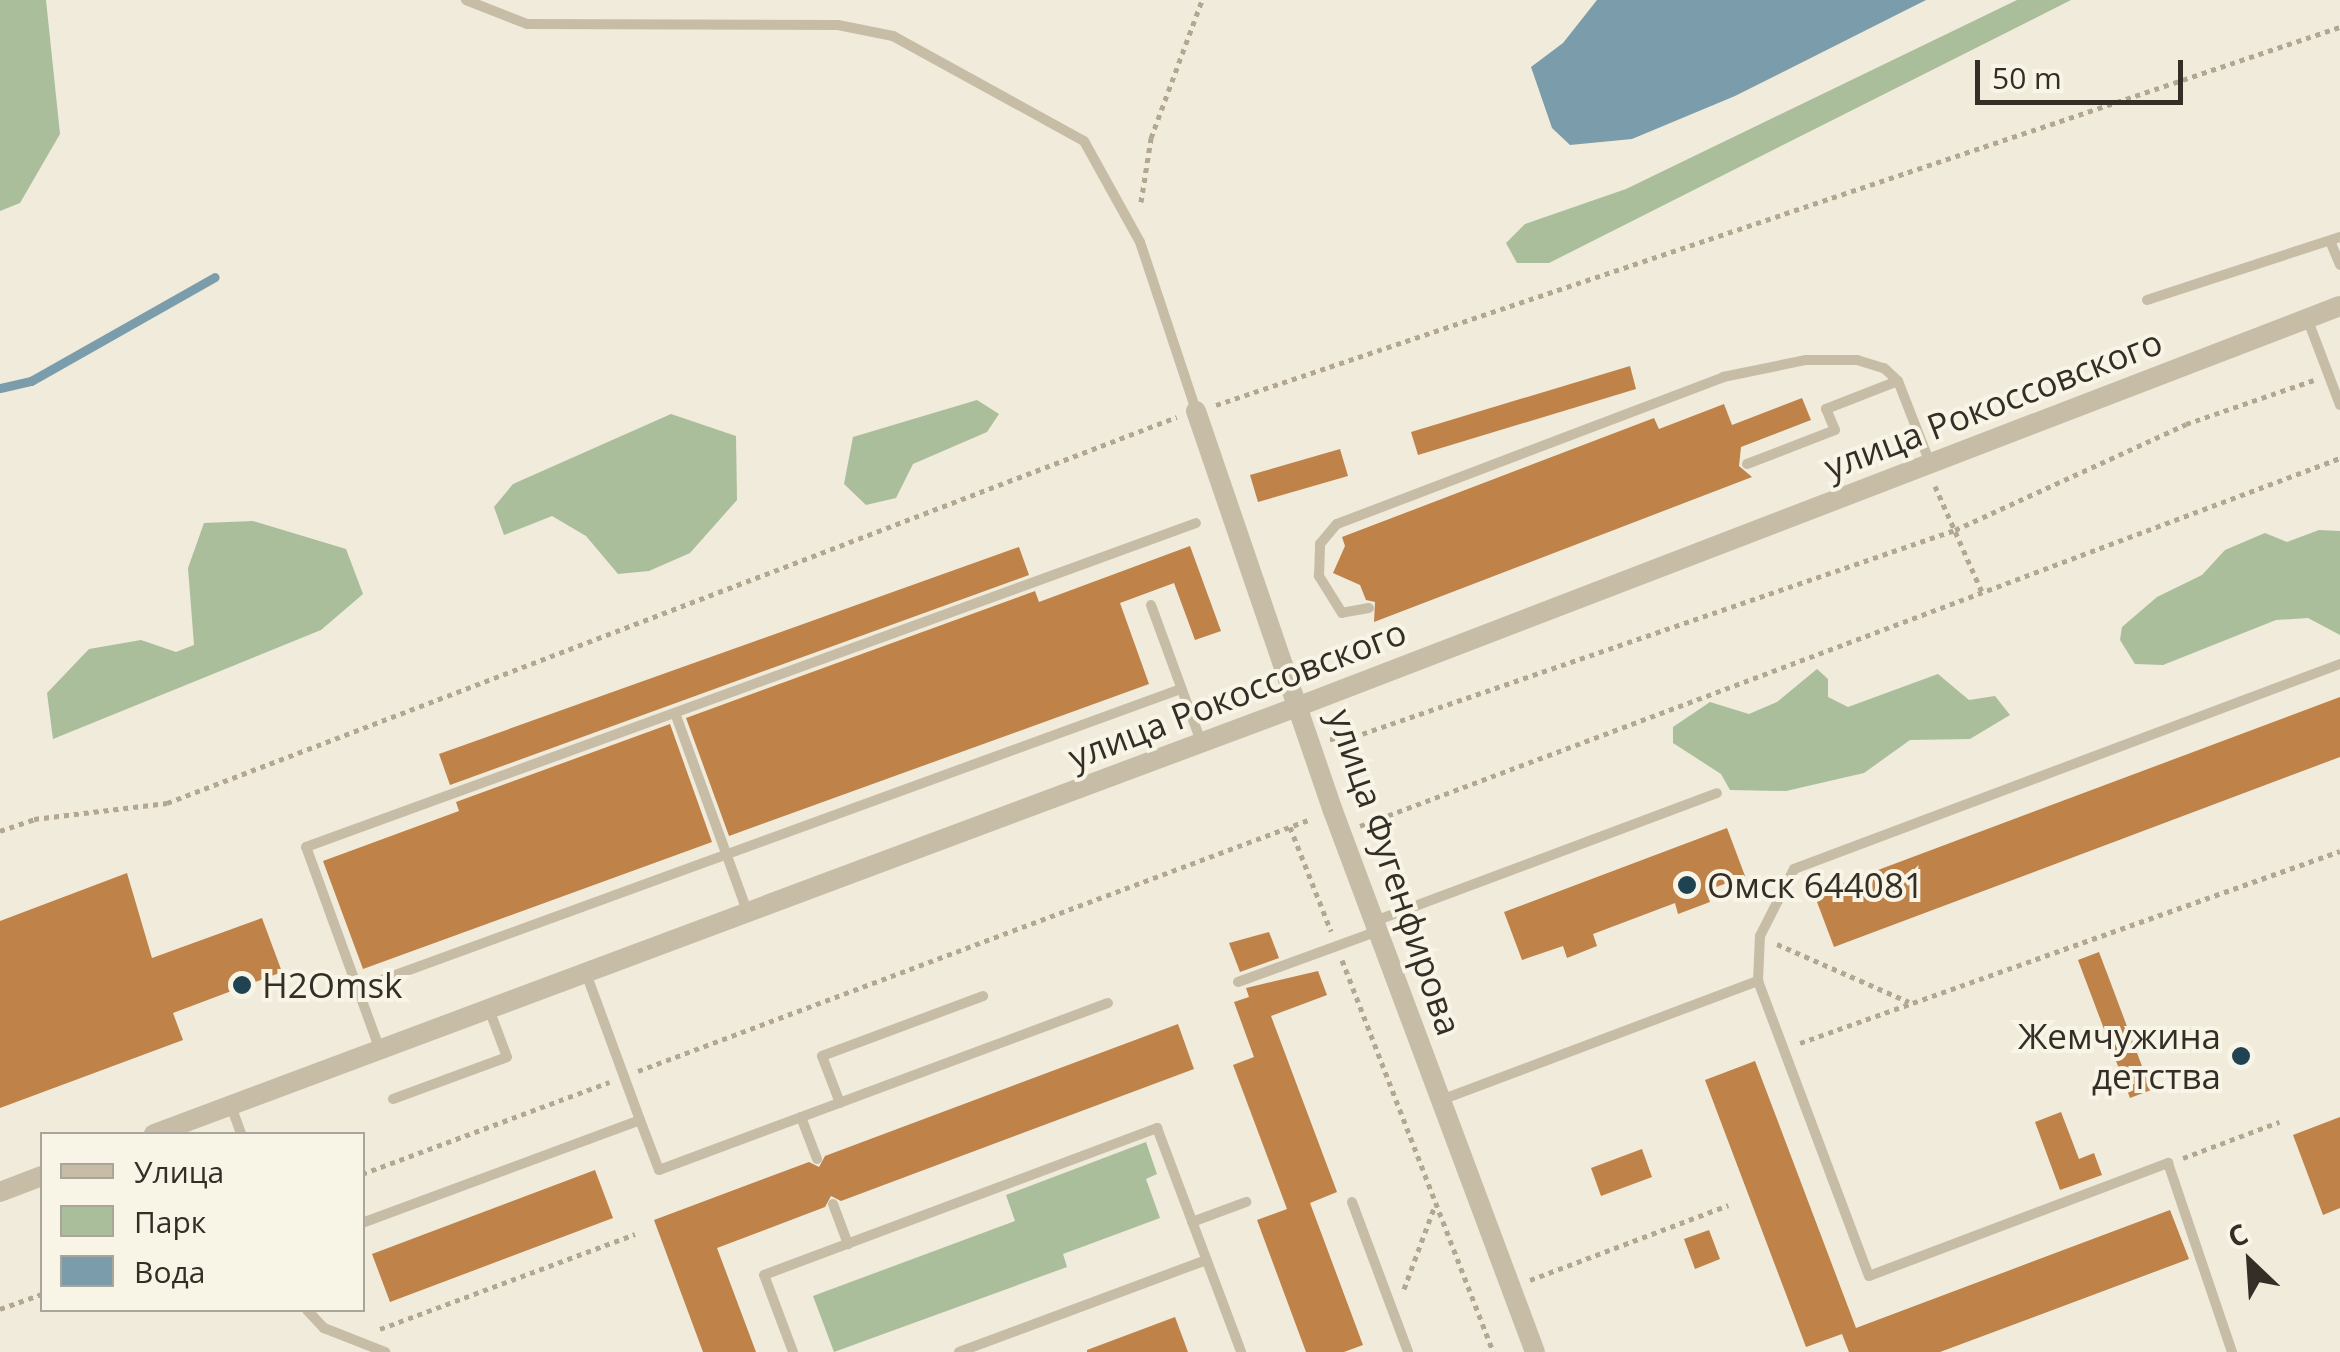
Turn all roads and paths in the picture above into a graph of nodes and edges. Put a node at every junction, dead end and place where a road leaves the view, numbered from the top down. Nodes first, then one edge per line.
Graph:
1 (466, 0) edge
2 (1202, 0) edge
3 (2340, 28) edge
4 (2335, 239) edge
5 (1140, 242) junction
6 (2340, 266) edge
7 (2147, 300) dead end
8 (2340, 306) edge
9 (2308, 318) junction
10 (2329, 374) junction
11 (1898, 381) junction
12 (2340, 404) edge
13 (1196, 412) junction
14 (2340, 458) edge
15 (1747, 464) dead end
16 (1928, 464) junction
17 (1196, 523) dead end
18 (1955, 530) junction
19 (1982, 592) junction
20 (1151, 605) dead end
21 (1369, 608) dead end
22 (2340, 664) edge
23 (1181, 689) junction
24 (1302, 705) junction
25 (674, 713) junction
26 (1312, 740) junction
27 (1201, 743) junction
28 (1717, 793) dead end
29 (1333, 811) junction
30 (1290, 826) junction
31 (0, 831) edge
32 (1341, 834) junction
33 (2340, 851) edge
34 (726, 855) junction
35 (747, 912) junction
36 (1376, 926) junction
37 (1760, 936) junction
38 (1336, 946) junction
39 (586, 973) junction
40 (1758, 980) junction
41 (1238, 982) dead end
42 (358, 989) junction
43 (983, 996) dead end
44 (1108, 1003) dead end
45 (1912, 1004) junction
46 (489, 1009) junction
47 (1784, 1049) junction
48 (380, 1050) junction
49 (624, 1076) junction
50 (393, 1099) dead end
51 (1441, 1100) junction
52 (840, 1103) junction
53 (231, 1106) junction
54 (801, 1117) junction
55 (640, 1120) junction
56 (2279, 1122) dead end
57 (160, 1132) edge
58 (240, 1132) edge
59 (816, 1159) dead end
60 (2168, 1163) junction
61 (365, 1173) edge
62 (40, 1177) edge
63 (0, 1192) edge
64 (1246, 1202) dead end
65 (1352, 1202) dead end
66 (1436, 1203) junction
67 (833, 1204) dead end
68 (1728, 1205) dead end
69 (365, 1222) edge
70 (1192, 1222) junction
71 (635, 1234) dead end
72 (848, 1244) junction
73 (1206, 1260) junction
74 (1528, 1280) dead end
75 (40, 1295) edge
76 (0, 1310) edge
77 (308, 1312) edge
78 (1394, 1316) junction
79 (374, 1331) dead end
80 (385, 1352) edge
81 (793, 1352) edge
82 (960, 1352) edge
83 (1241, 1352) edge
84 (1408, 1352) edge
85 (1494, 1352) edge
86 (1535, 1352) edge
87 (2232, 1352) edge

1 - 5 lane
2 - 5 path
3 - 13 path
4 - 6 lane
4 - 7 lane
5 - 13 lane
8 - 9 street, улица Рокоссовского
9 - 10 lane
9 - 16 street, улица Рокоссовского
10 - 12 lane
10 - 18 path
11 - 15 lane
11 - 16 lane
11 - 21 lane
13 - 24 street, улица Фугенфирова
13 - 31 path
14 - 19 path
16 - 18 path
16 - 24 street, улица Рокоссовского
17 - 25 lane
18 - 19 path
18 - 26 path
19 - 32 path
20 - 23 lane
22 - 37 lane
23 - 27 lane
23 - 34 lane
24 - 26 street, улица Фугенфирова
24 - 27 street, улица Рокоссовского
25 - 34 lane
25 - 42 lane
26 - 29 street, улица Фугенфирова
27 - 35 street, улица Рокоссовского
28 - 36 lane
29 - 30 path
29 - 32 street, улица Фугенфирова
30 - 38 path
30 - 49 path
32 - 36 street, улица Фугенфирова
33 - 45 path
34 - 35 lane
34 - 42 lane
35 - 39 street, улица Рокоссовского
36 - 38 lane
36 - 51 street, улица Фугенфирова
37 - 40 lane
37 - 45 path
38 - 41 lane
38 - 66 path
39 - 46 street, улица Рокоссовского
39 - 49 lane
40 - 47 lane
40 - 51 lane
42 - 48 lane
43 - 52 lane
44 - 52 lane
45 - 47 path
46 - 48 street, улица Рокоссовского
46 - 50 lane
47 - 60 lane
48 - 53 street, улица Рокоссовского
49 - 55 lane
49 - 61 path
51 - 86 street, улица Фугенфирова
52 - 54 lane
53 - 57 street, улица Рокоссовского
53 - 58 lane
54 - 55 lane
54 - 59 lane
55 - 69 lane
56 - 60 path
60 - 87 lane
62 - 63 street
64 - 70 lane
65 - 78 lane
66 - 78 path
66 - 85 path
67 - 72 lane
68 - 74 path
70 - 72 lane
70 - 73 lane
71 - 79 path
72 - 81 lane
73 - 82 lane
73 - 83 lane
75 - 76 path
77 - 80 lane
78 - 84 lane

